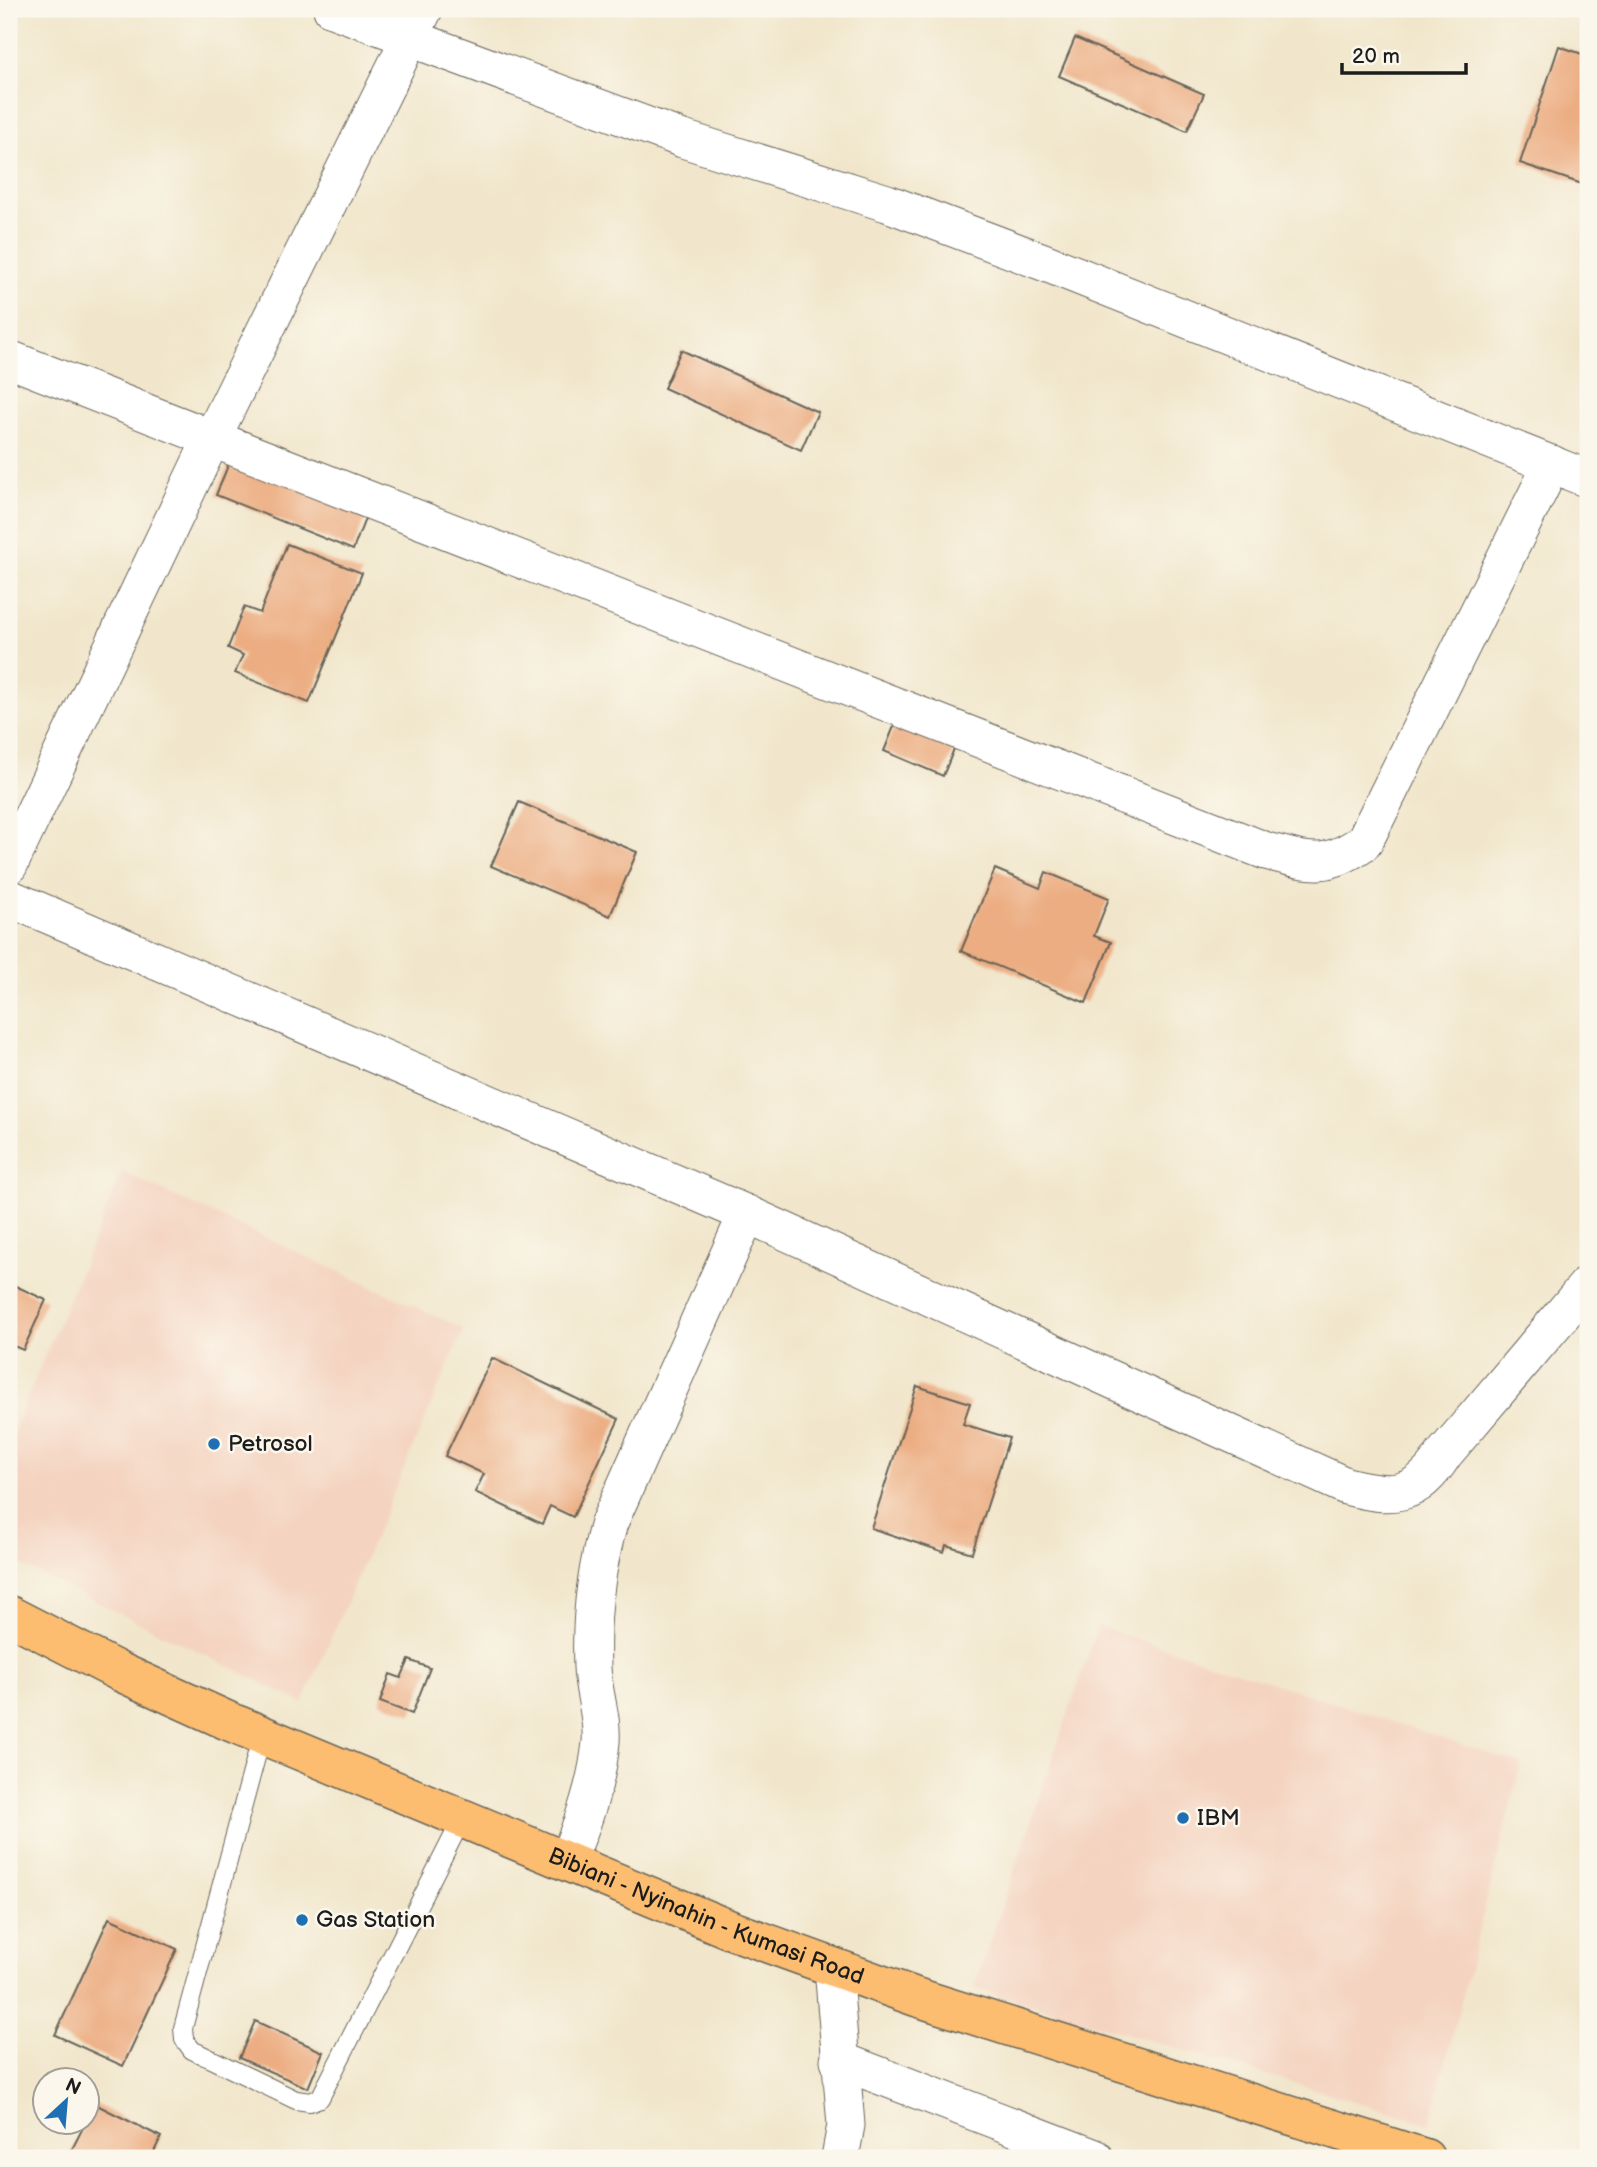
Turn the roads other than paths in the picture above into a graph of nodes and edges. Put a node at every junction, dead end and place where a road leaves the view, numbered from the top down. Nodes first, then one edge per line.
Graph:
1 (332, 9) edge
2 (417, 24) edge
3 (9, 359) edge
4 (213, 436) junction
5 (1552, 464) junction
6 (1588, 479) edge
7 (9, 865) edge
8 (9, 898) edge
9 (747, 1214) junction
10 (1588, 1284) edge
11 (9, 1615) edge
12 (262, 1735) junction
13 (462, 1819) junction
14 (567, 1861) junction
15 (833, 1967) junction
16 (839, 2060) junction
17 (840, 2158) edge
18 (1095, 2158) edge
19 (1425, 2158) edge

1 - 2 street
2 - 4 street
2 - 5 street
3 - 4 street
4 - 5 street
4 - 7 street
5 - 6 street
8 - 9 street
9 - 10 street
9 - 14 street
11 - 12 main road, Bibiani - Nyinahin - Kumasi Road
12 - 13 main road, Bibiani - Nyinahin - Kumasi Road
12 - 13 lane
13 - 14 main road, Bibiani - Nyinahin - Kumasi Road
14 - 15 main road, Bibiani - Nyinahin - Kumasi Road
15 - 16 street
15 - 19 main road, Bibiani - Nyinahin - Kumasi Road
16 - 17 street
16 - 18 street

